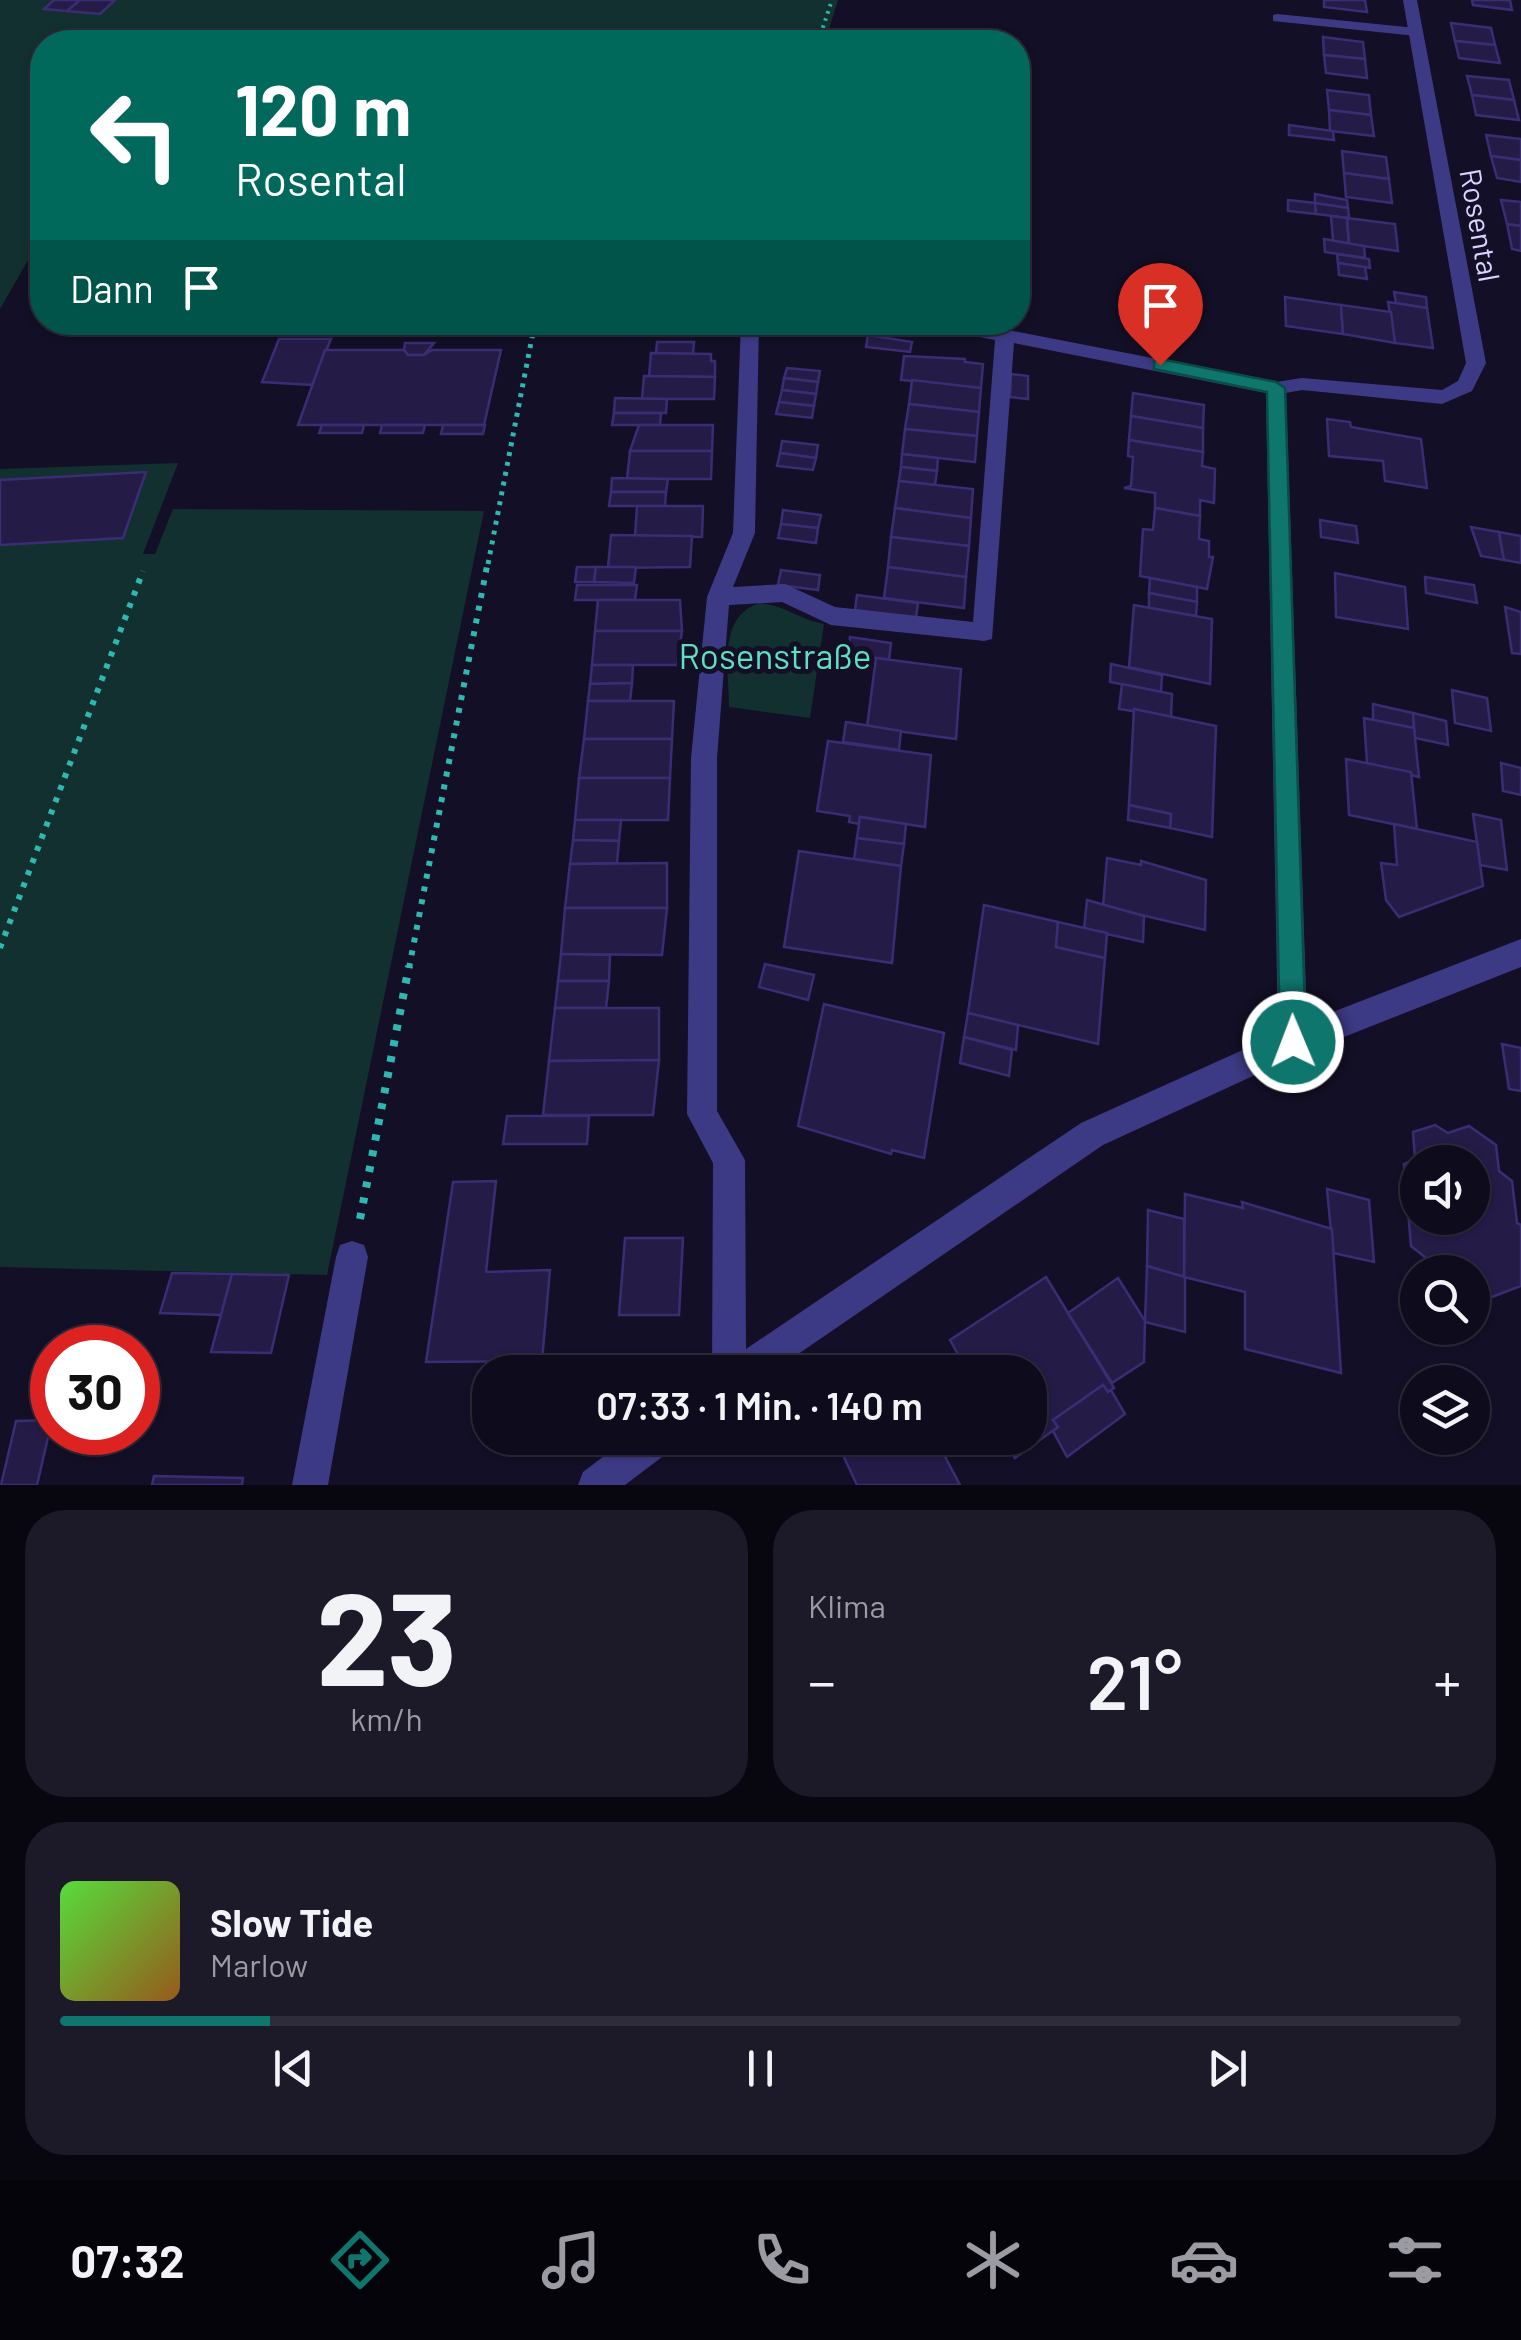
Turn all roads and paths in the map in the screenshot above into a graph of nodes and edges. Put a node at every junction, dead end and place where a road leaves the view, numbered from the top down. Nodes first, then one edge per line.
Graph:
1 (832, 0) edge
2 (1410, 0) edge
3 (1277, 18) dead end
4 (822, 30) edge
5 (1416, 32) junction
6 (533, 335) edge
7 (750, 335) edge
8 (1006, 335) joint
9 (1276, 388) junction
10 (143, 570) dead end
11 (718, 597) junction
12 (0, 948) edge
13 (1521, 953) edge
14 (1293, 1042) junction
15 (352, 1257) joint
16 (729, 1355) edge
17 (767, 1355) edge
18 (635, 1455) edge
19 (310, 1485) edge
20 (596, 1485) edge

1 - 4 path
2 - 5 street, Rosental
3 - 5 lane
5 - 9 street, Rosental
6 - 15 path
7 - 11 street
8 - 9 street, Rosental
8 - 11 street
9 - 14 street
10 - 12 path
11 - 16 street
13 - 14 street
14 - 17 street
15 - 19 street
18 - 20 street

